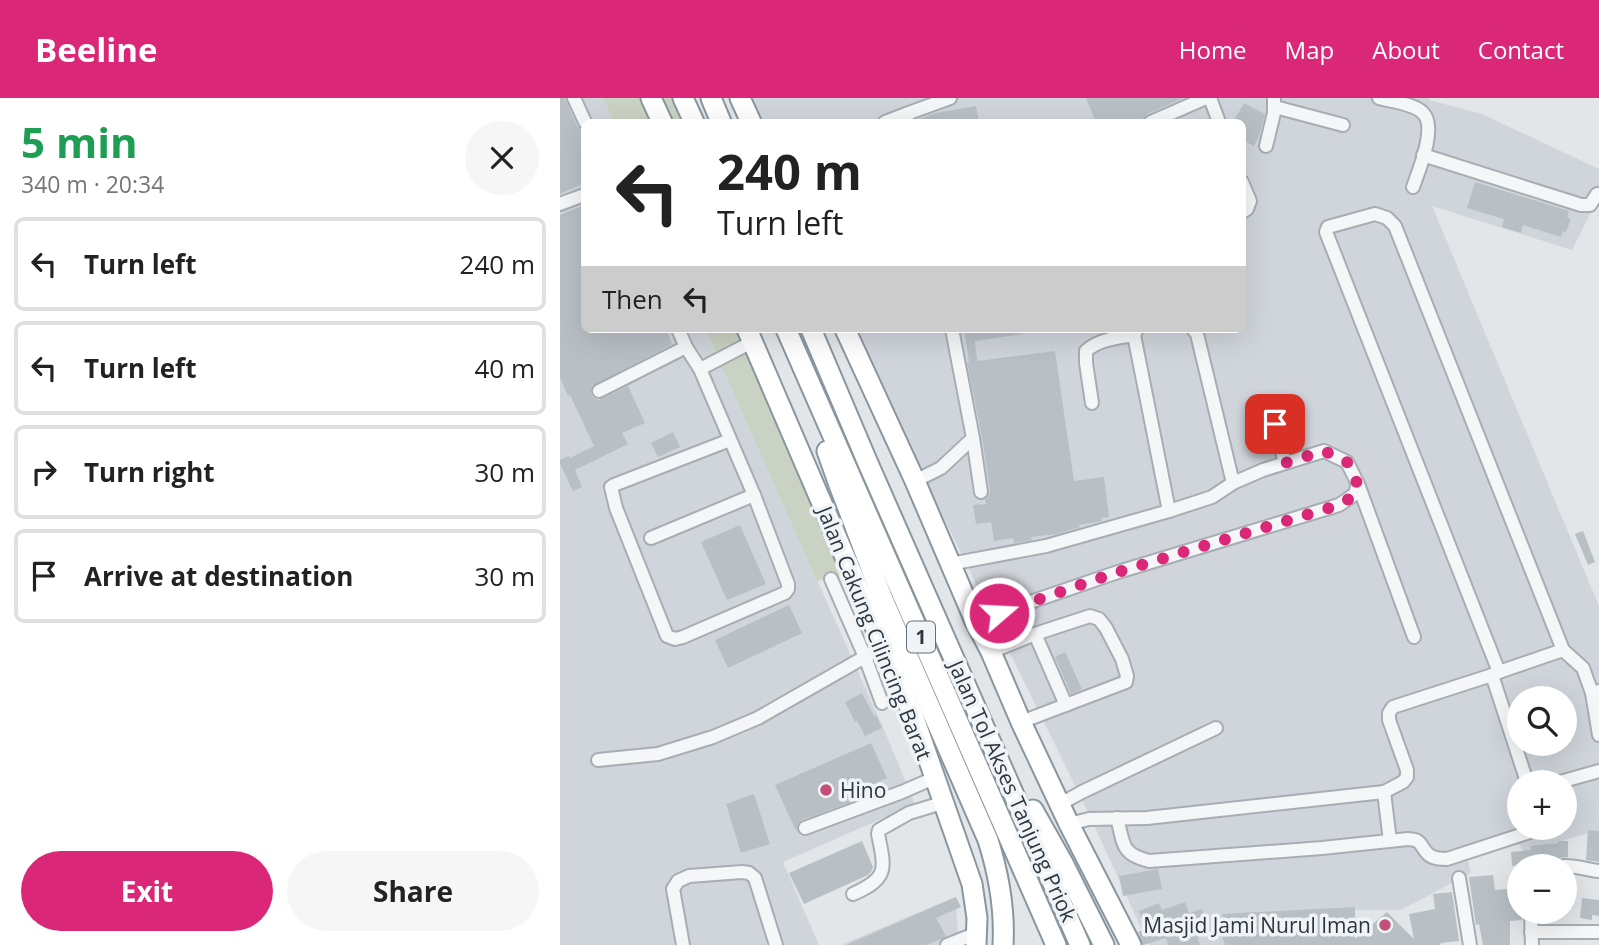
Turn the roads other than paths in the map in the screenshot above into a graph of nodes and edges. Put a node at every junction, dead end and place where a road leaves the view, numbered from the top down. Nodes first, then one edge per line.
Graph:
1 (574, 98) edge
2 (651, 98) edge
3 (683, 98) edge
4 (711, 98) edge
5 (740, 98) edge
6 (950, 98) edge
7 (1208, 98) edge
8 (1379, 98) edge
9 (1274, 102) edge
10 (906, 118) edge
11 (584, 119) edge
12 (661, 119) edge
13 (693, 119) edge
14 (720, 119) edge
15 (732, 119) edge
16 (750, 119) edge
17 (1158, 119) edge
18 (1218, 119) edge
19 (1343, 125) dead end
20 (1266, 146) dead end
21 (1423, 155) junction
22 (1413, 187) dead end
23 (1246, 192) edge
24 (1597, 194) dead end
25 (581, 196) edge
26 (560, 204) edge
27 (1246, 210) edge
28 (680, 333) edge
29 (788, 333) edge
30 (813, 333) edge
31 (847, 333) edge
32 (953, 333) edge
33 (1132, 333) edge
34 (1136, 333) edge
35 (1196, 333) edge
36 (750, 336) edge
37 (686, 347) junction
38 (800, 360) junction
39 (700, 369) junction
40 (599, 391) dead end
41 (1092, 403) dead end
42 (1270, 404) dead end
43 (973, 438) junction
44 (730, 440) junction
45 (1285, 463) junction
46 (915, 481) junction
47 (1233, 483) junction
48 (1358, 485) junction
49 (981, 492) dead end
50 (754, 495) junction
51 (1169, 511) junction
52 (651, 538) dead end
53 (950, 564) junction
54 (831, 579) dead end
55 (975, 621) junction
56 (1035, 634) junction
57 (1414, 637) dead end
58 (884, 646) junction
59 (1563, 650) junction
60 (991, 652) junction
61 (865, 657) junction
62 (1496, 673) junction
63 (1596, 692) edge
64 (881, 703) dead end
65 (1066, 705) junction
66 (1021, 722) junction
67 (1216, 728) dead end
68 (1599, 735) edge
69 (989, 737) junction
70 (598, 760) dead end
71 (1524, 770) edge
72 (1599, 771) edge
73 (1577, 777) edge
74 (934, 778) junction
75 (1384, 792) junction
76 (942, 803) junction
77 (1060, 804) junction
78 (1117, 818) junction
79 (1069, 824) junction
80 (805, 828) dead end
81 (1507, 839) edge
82 (1390, 841) junction
83 (1577, 868) edge
84 (1599, 871) edge
85 (1459, 877) dead end
86 (853, 894) dead end
87 (1599, 932) edge
88 (976, 939) edge
89 (1532, 939) edge
90 (683, 945) edge
91 (776, 945) edge
92 (947, 945) edge
93 (1003, 945) edge
94 (1056, 945) edge
95 (1080, 945) edge
96 (1104, 945) edge
97 (1131, 945) edge
98 (1470, 945) edge

1 - 11 street
2 - 12 highway
3 - 13 highway
4 - 14 highway
5 - 15 highway
5 - 16 highway
6 - 10 street
7 - 17 street
7 - 18 street
8 - 21 street
9 - 19 street
9 - 20 street
21 - 22 street
21 - 24 street
23 - 27 street
25 - 26 street
28 - 37 street
29 - 38 highway, Jalan Tol Akses Tanjung Priok / 1
30 - 69 highway, Jalan Tol Akses Tanjung Priok / 1
31 - 46 highway
32 - 43 street
33 - 41 street
34 - 51 street
35 - 47 street
36 - 39 street
36 - 58 highway, Jalan Cakung Cilincing Barat
37 - 39 street
37 - 40 street
38 - 93 highway
38 - 94 highway, Jalan Tol Akses Tanjung Priok / 1
39 - 44 street
42 - 45 street
43 - 46 street
43 - 49 street
44 - 50 street
44 - 50 street
45 - 47 street
45 - 48 street
46 - 53 highway
47 - 51 street
48 - 55 street
48 - 57 street
50 - 52 street
51 - 53 street
53 - 55 highway
54 - 61 street
55 - 60 highway
56 - 60 street
56 - 65 street
56 - 65 street
58 - 61 street
58 - 74 highway, Jalan Cakung Cilincing Barat
59 - 62 street
59 - 62 street
59 - 63 street
60 - 66 highway
61 - 64 street
61 - 70 street
62 - 71 street
62 - 75 street
63 - 68 street
65 - 66 street
66 - 77 highway
67 - 77 street
69 - 95 highway, Jalan Tol Akses Tanjung Priok / 1
69 - 96 highway
72 - 73 street
74 - 76 highway, Jalan Cakung Cilincing Barat
74 - 80 street
75 - 78 street
75 - 82 street
76 - 86 street
76 - 88 highway, Jalan Cakung Cilincing Barat
77 - 79 highway
78 - 79 street
78 - 82 street
79 - 97 highway
81 - 82 street
83 - 84 street
85 - 98 street
87 - 89 street
88 - 92 street
90 - 91 street

